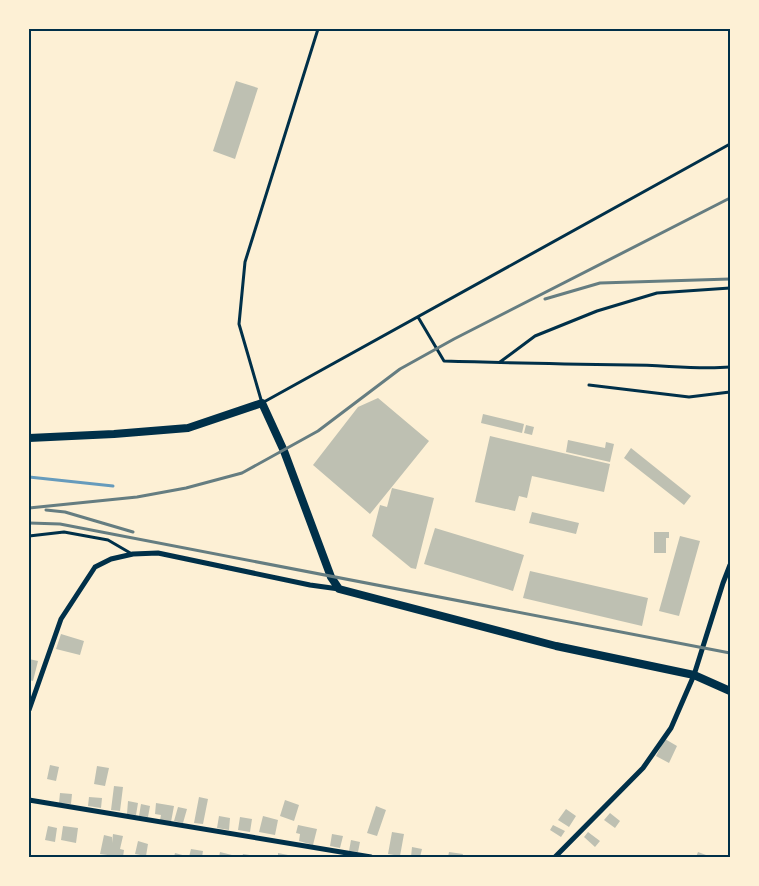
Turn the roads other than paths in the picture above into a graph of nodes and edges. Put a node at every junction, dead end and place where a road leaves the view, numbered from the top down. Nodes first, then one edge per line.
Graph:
1 (318, 29) edge
2 (730, 144) edge
3 (730, 288) edge
4 (418, 317) junction
5 (499, 363) junction
6 (730, 367) edge
7 (589, 385) dead end
8 (730, 392) edge
9 (262, 403) junction
10 (29, 438) edge
11 (29, 536) edge
12 (133, 554) junction
13 (730, 565) edge
14 (339, 589) junction
15 (694, 675) junction
16 (730, 691) edge
17 (29, 710) edge
18 (29, 800) edge
19 (371, 857) edge
20 (555, 857) edge

1 - 9 lane
2 - 4 lane
3 - 5 lane
4 - 5 lane
4 - 9 lane
5 - 6 lane
7 - 8 lane
9 - 10 street
9 - 14 street
11 - 12 lane
12 - 14 street
12 - 17 street
13 - 15 street
14 - 15 street
15 - 16 street
15 - 20 street
18 - 19 street

